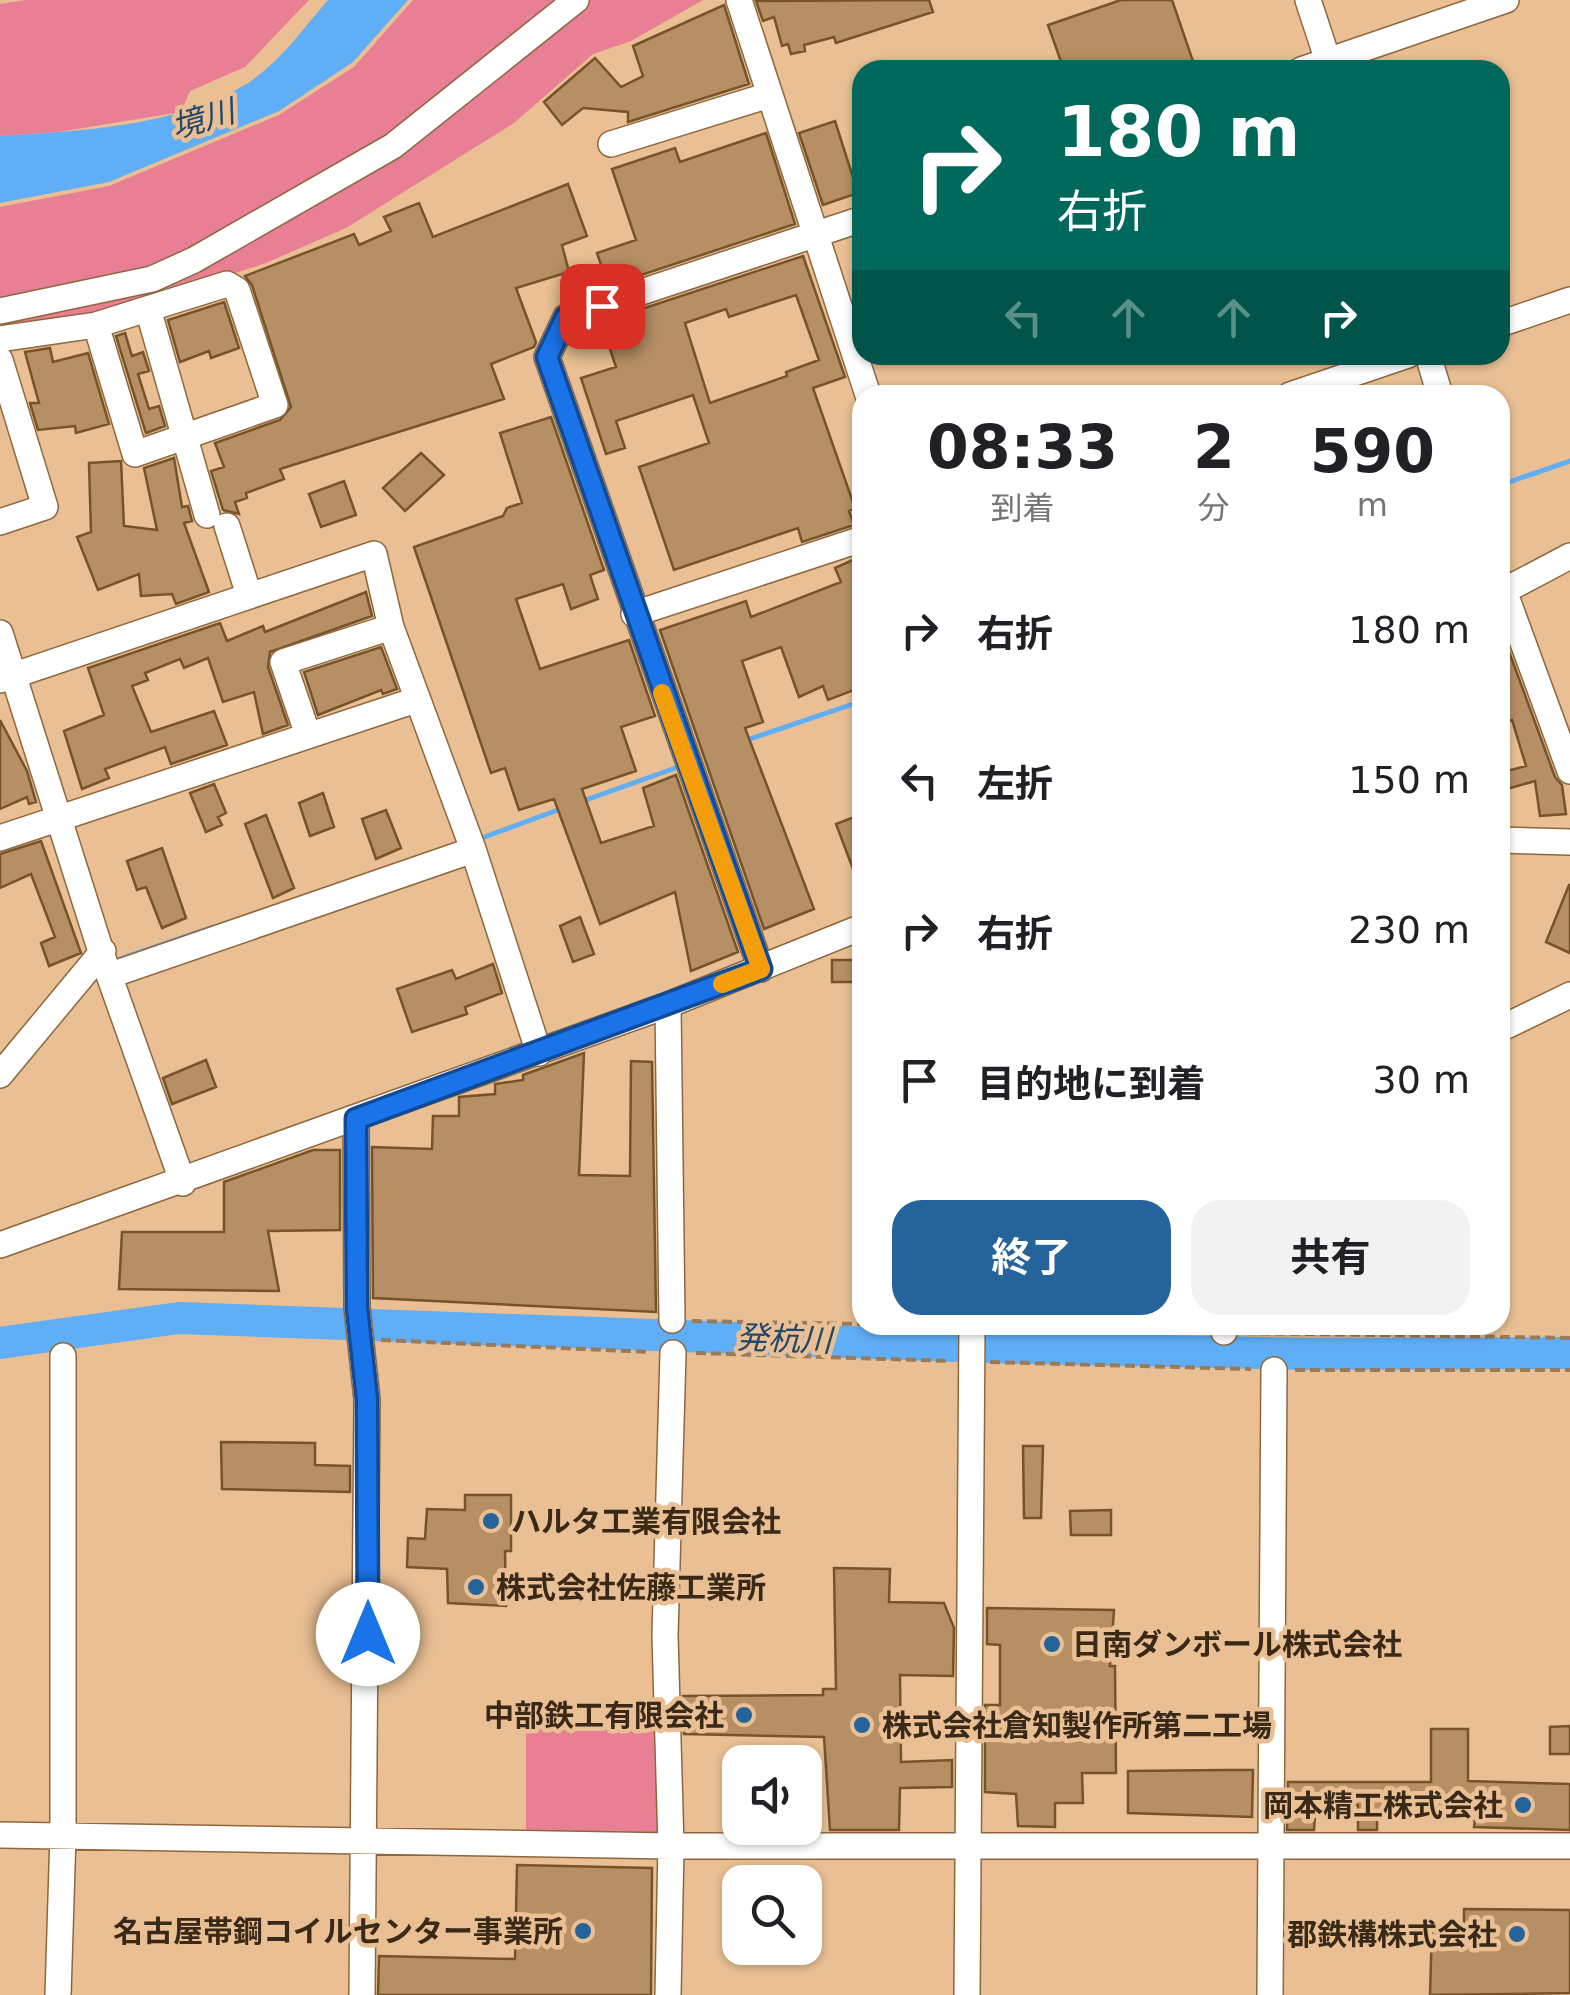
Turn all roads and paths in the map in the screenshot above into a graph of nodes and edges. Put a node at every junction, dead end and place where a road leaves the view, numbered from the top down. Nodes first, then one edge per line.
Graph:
1 (576, 0) edge
2 (739, 0) edge
3 (1308, 0) edge
4 (1506, 0) edge
5 (1328, 60) edge
6 (1344, 60) edge
7 (769, 95) junction
8 (611, 144) dead end
9 (852, 223) edge
10 (814, 236) junction
11 (1570, 300) edge
12 (148, 308) junction
13 (0, 311) edge
14 (1510, 321) edge
15 (96, 324) junction
16 (0, 340) edge
17 (852, 348) edge
18 (0, 360) edge
19 (1378, 365) edge
20 (1320, 385) edge
21 (186, 438) junction
22 (0, 522) edge
23 (852, 542) edge
24 (1570, 556) edge
25 (1510, 584) edge
26 (248, 595) junction
27 (1510, 612) edge
28 (634, 614) junction
29 (391, 627) junction
30 (0, 632) edge
31 (7, 678) edge
32 (416, 700) junction
33 (308, 735) junction
34 (1570, 771) edge
35 (59, 818) junction
36 (0, 838) edge
37 (1510, 840) edge
38 (1570, 842) edge
39 (471, 844) junction
40 (852, 931) edge
41 (106, 964) junction
42 (761, 969) junction
43 (1570, 996) edge
44 (668, 1005) junction
45 (1510, 1024) edge
46 (539, 1053) junction
47 (0, 1074) edge
48 (356, 1119) junction
49 (184, 1183) junction
50 (0, 1245) edge
51 (672, 1320) joint
52 (852, 1324) edge
53 (972, 1335) edge
54 (1455, 1335) edge
55 (1570, 1338) edge
56 (361, 1339) junction
57 (673, 1353) junction
58 (64, 1356) dead end
59 (971, 1361) junction
60 (1274, 1370) dead end
61 (0, 1835) edge
62 (63, 1835) junction
63 (366, 1843) junction
64 (971, 1845) junction
65 (671, 1846) junction
66 (1570, 1846) edge
67 (1272, 1847) junction
68 (58, 1995) edge
69 (362, 1995) edge
70 (668, 1995) edge
71 (968, 1995) edge
72 (1270, 1995) edge

1 - 13 street
2 - 7 street
3 - 5 street
4 - 6 street
7 - 8 street
7 - 10 street
9 - 10 street
10 - 17 street
10 - 28 street
11 - 14 street
12 - 15 street
12 - 21 street
12 - 21 street
15 - 16 street
15 - 21 street
18 - 22 street
19 - 20 street
21 - 26 street
23 - 28 street
24 - 25 street
26 - 29 street
26 - 31 street
27 - 34 street
28 - 42 street
29 - 32 street
29 - 33 street
30 - 31 street
31 - 35 street
32 - 33 street
32 - 39 street
33 - 35 street
35 - 36 street
35 - 41 street
37 - 38 street
39 - 41 street
39 - 46 street
40 - 42 street
41 - 47 street
41 - 49 street
42 - 44 street
43 - 45 street
44 - 46 street
44 - 51 street
46 - 48 street
48 - 49 street
48 - 56 street
49 - 50 street
51 - 52 path
53 - 59 street
54 - 55 path
56 - 57 path
56 - 63 street
57 - 59 path
57 - 65 street
58 - 62 street
59 - 64 street
60 - 67 street
61 - 62 street
62 - 63 street
62 - 68 street
63 - 65 street
63 - 69 street
64 - 65 street
64 - 67 street
64 - 71 street
65 - 70 street
66 - 67 street
67 - 72 street

